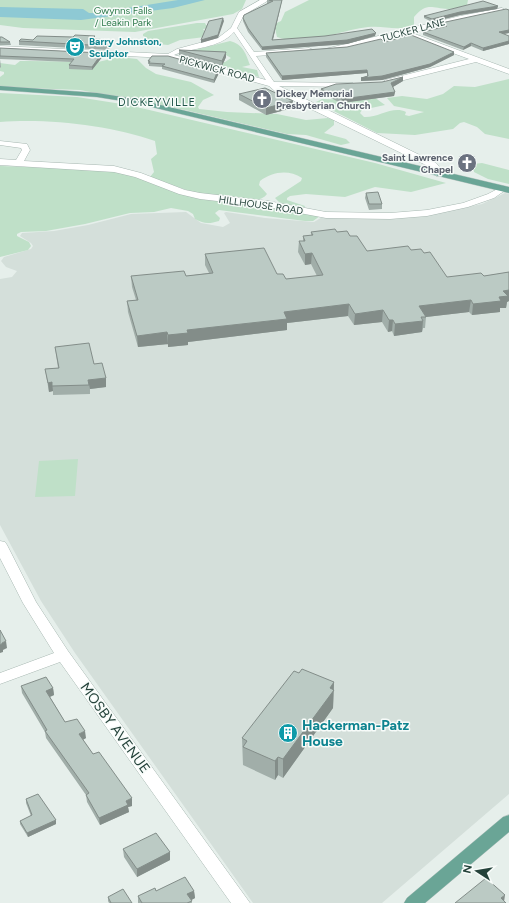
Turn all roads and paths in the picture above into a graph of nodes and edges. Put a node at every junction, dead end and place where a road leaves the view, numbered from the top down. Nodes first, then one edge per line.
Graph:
1 (266, 0) edge
2 (502, 10) edge
3 (234, 28) junction
4 (404, 32) junction
5 (0, 48) edge
6 (316, 50) edge
7 (324, 50) edge
8 (252, 54) junction
9 (168, 56) junction
10 (478, 59) junction
11 (509, 72) edge
12 (382, 83) edge
13 (272, 84) junction
14 (357, 85) edge
15 (0, 88) edge
16 (0, 91) edge
17 (0, 143) edge
18 (332, 149) junction
19 (0, 162) edge
20 (19, 163) junction
21 (439, 174) junction
22 (506, 190) edge
23 (0, 545) edge
24 (63, 655) junction
25 (0, 679) edge
26 (509, 822) edge
27 (241, 903) edge
28 (413, 903) edge

1 - 3 street
2 - 4 street, TUCKER LANE
3 - 8 street
3 - 9 street
4 - 7 street, TUCKER LANE
4 - 10 street
5 - 9 street, PICKWICK ROAD
6 - 8 street
8 - 13 street
9 - 13 street, PICKWICK ROAD
10 - 11 street
10 - 12 street
13 - 14 street, PICKWICK ROAD
13 - 21 street
15 - 18 main road
16 - 18 main road
17 - 20 street
18 - 21 main road
19 - 20 street, HILLHOUSE ROAD
20 - 22 street, HILLHOUSE ROAD
21 - 22 main road
23 - 24 street, MOSBY AVENUE
24 - 25 street
24 - 27 street, MOSBY AVENUE
26 - 28 main road

